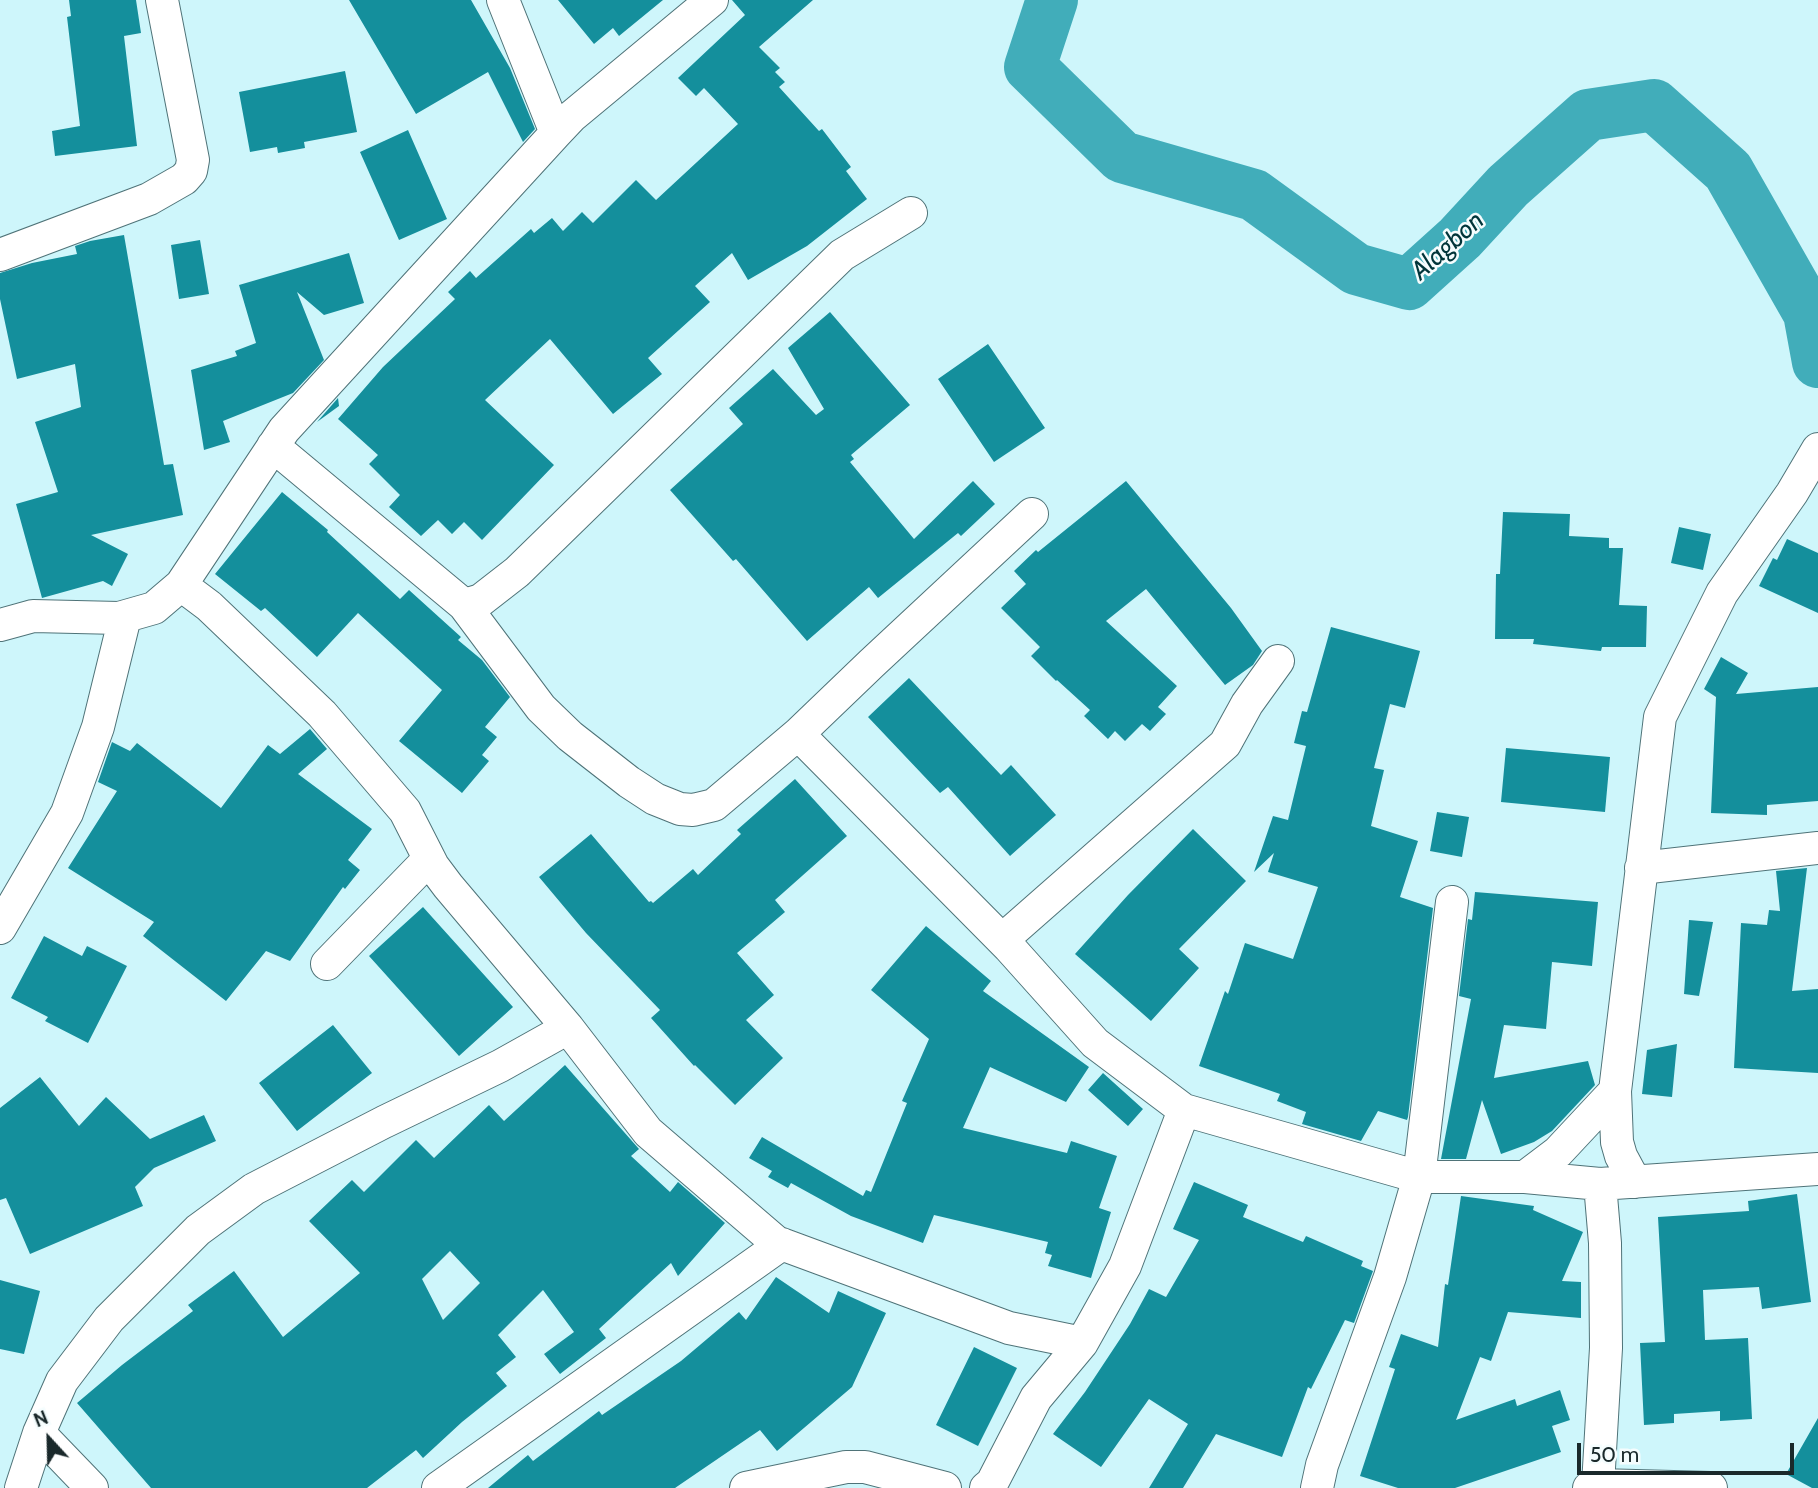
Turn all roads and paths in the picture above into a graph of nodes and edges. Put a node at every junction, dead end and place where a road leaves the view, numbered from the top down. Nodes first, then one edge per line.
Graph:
1 (162, 0) edge
2 (503, 0) edge
3 (712, 0) edge
4 (556, 133) junction
5 (911, 212) dead end
6 (0, 255) edge
7 (273, 446) junction
8 (1818, 449) edge
9 (1032, 514) dead end
10 (180, 584) junction
11 (464, 605) junction
12 (125, 617) junction
13 (0, 625) edge
14 (1278, 661) dead end
15 (799, 734) junction
16 (1818, 848) edge
17 (429, 859) junction
18 (1641, 868) junction
19 (1452, 902) dead end
20 (0, 928) edge
21 (1002, 940) junction
22 (327, 964) dead end
23 (568, 1028) junction
24 (1615, 1091) junction
25 (1184, 1110) junction
26 (1818, 1169) edge
27 (1419, 1177) junction
28 (1525, 1177) junction
29 (1635, 1182) junction
30 (1600, 1184) junction
31 (782, 1244) junction
32 (1082, 1343) junction
33 (39, 1433) junction
34 (1594, 1487) edge
35 (21, 1488) edge
36 (92, 1488) edge
37 (438, 1488) edge
38 (746, 1488) edge
39 (945, 1488) edge
40 (986, 1488) edge
41 (1317, 1488) edge
42 (1711, 1488) edge

1 - 6 street
2 - 4 street
3 - 4 street
4 - 7 street
5 - 11 street
7 - 10 street
7 - 11 street
8 - 18 street
9 - 15 street
10 - 12 street
10 - 17 street
11 - 15 street
12 - 13 street
12 - 20 street
14 - 21 street
15 - 21 street
16 - 18 street
17 - 22 street
17 - 23 street
18 - 24 street
19 - 27 street
21 - 25 street
23 - 31 street
23 - 33 street
24 - 28 street
24 - 29 street
25 - 27 street
25 - 32 street
26 - 29 street
27 - 28 street
27 - 41 street
28 - 30 street
29 - 30 street
30 - 34 street
31 - 32 street
31 - 37 street
32 - 40 street
33 - 35 street
33 - 36 street
34 - 42 street
38 - 39 street

